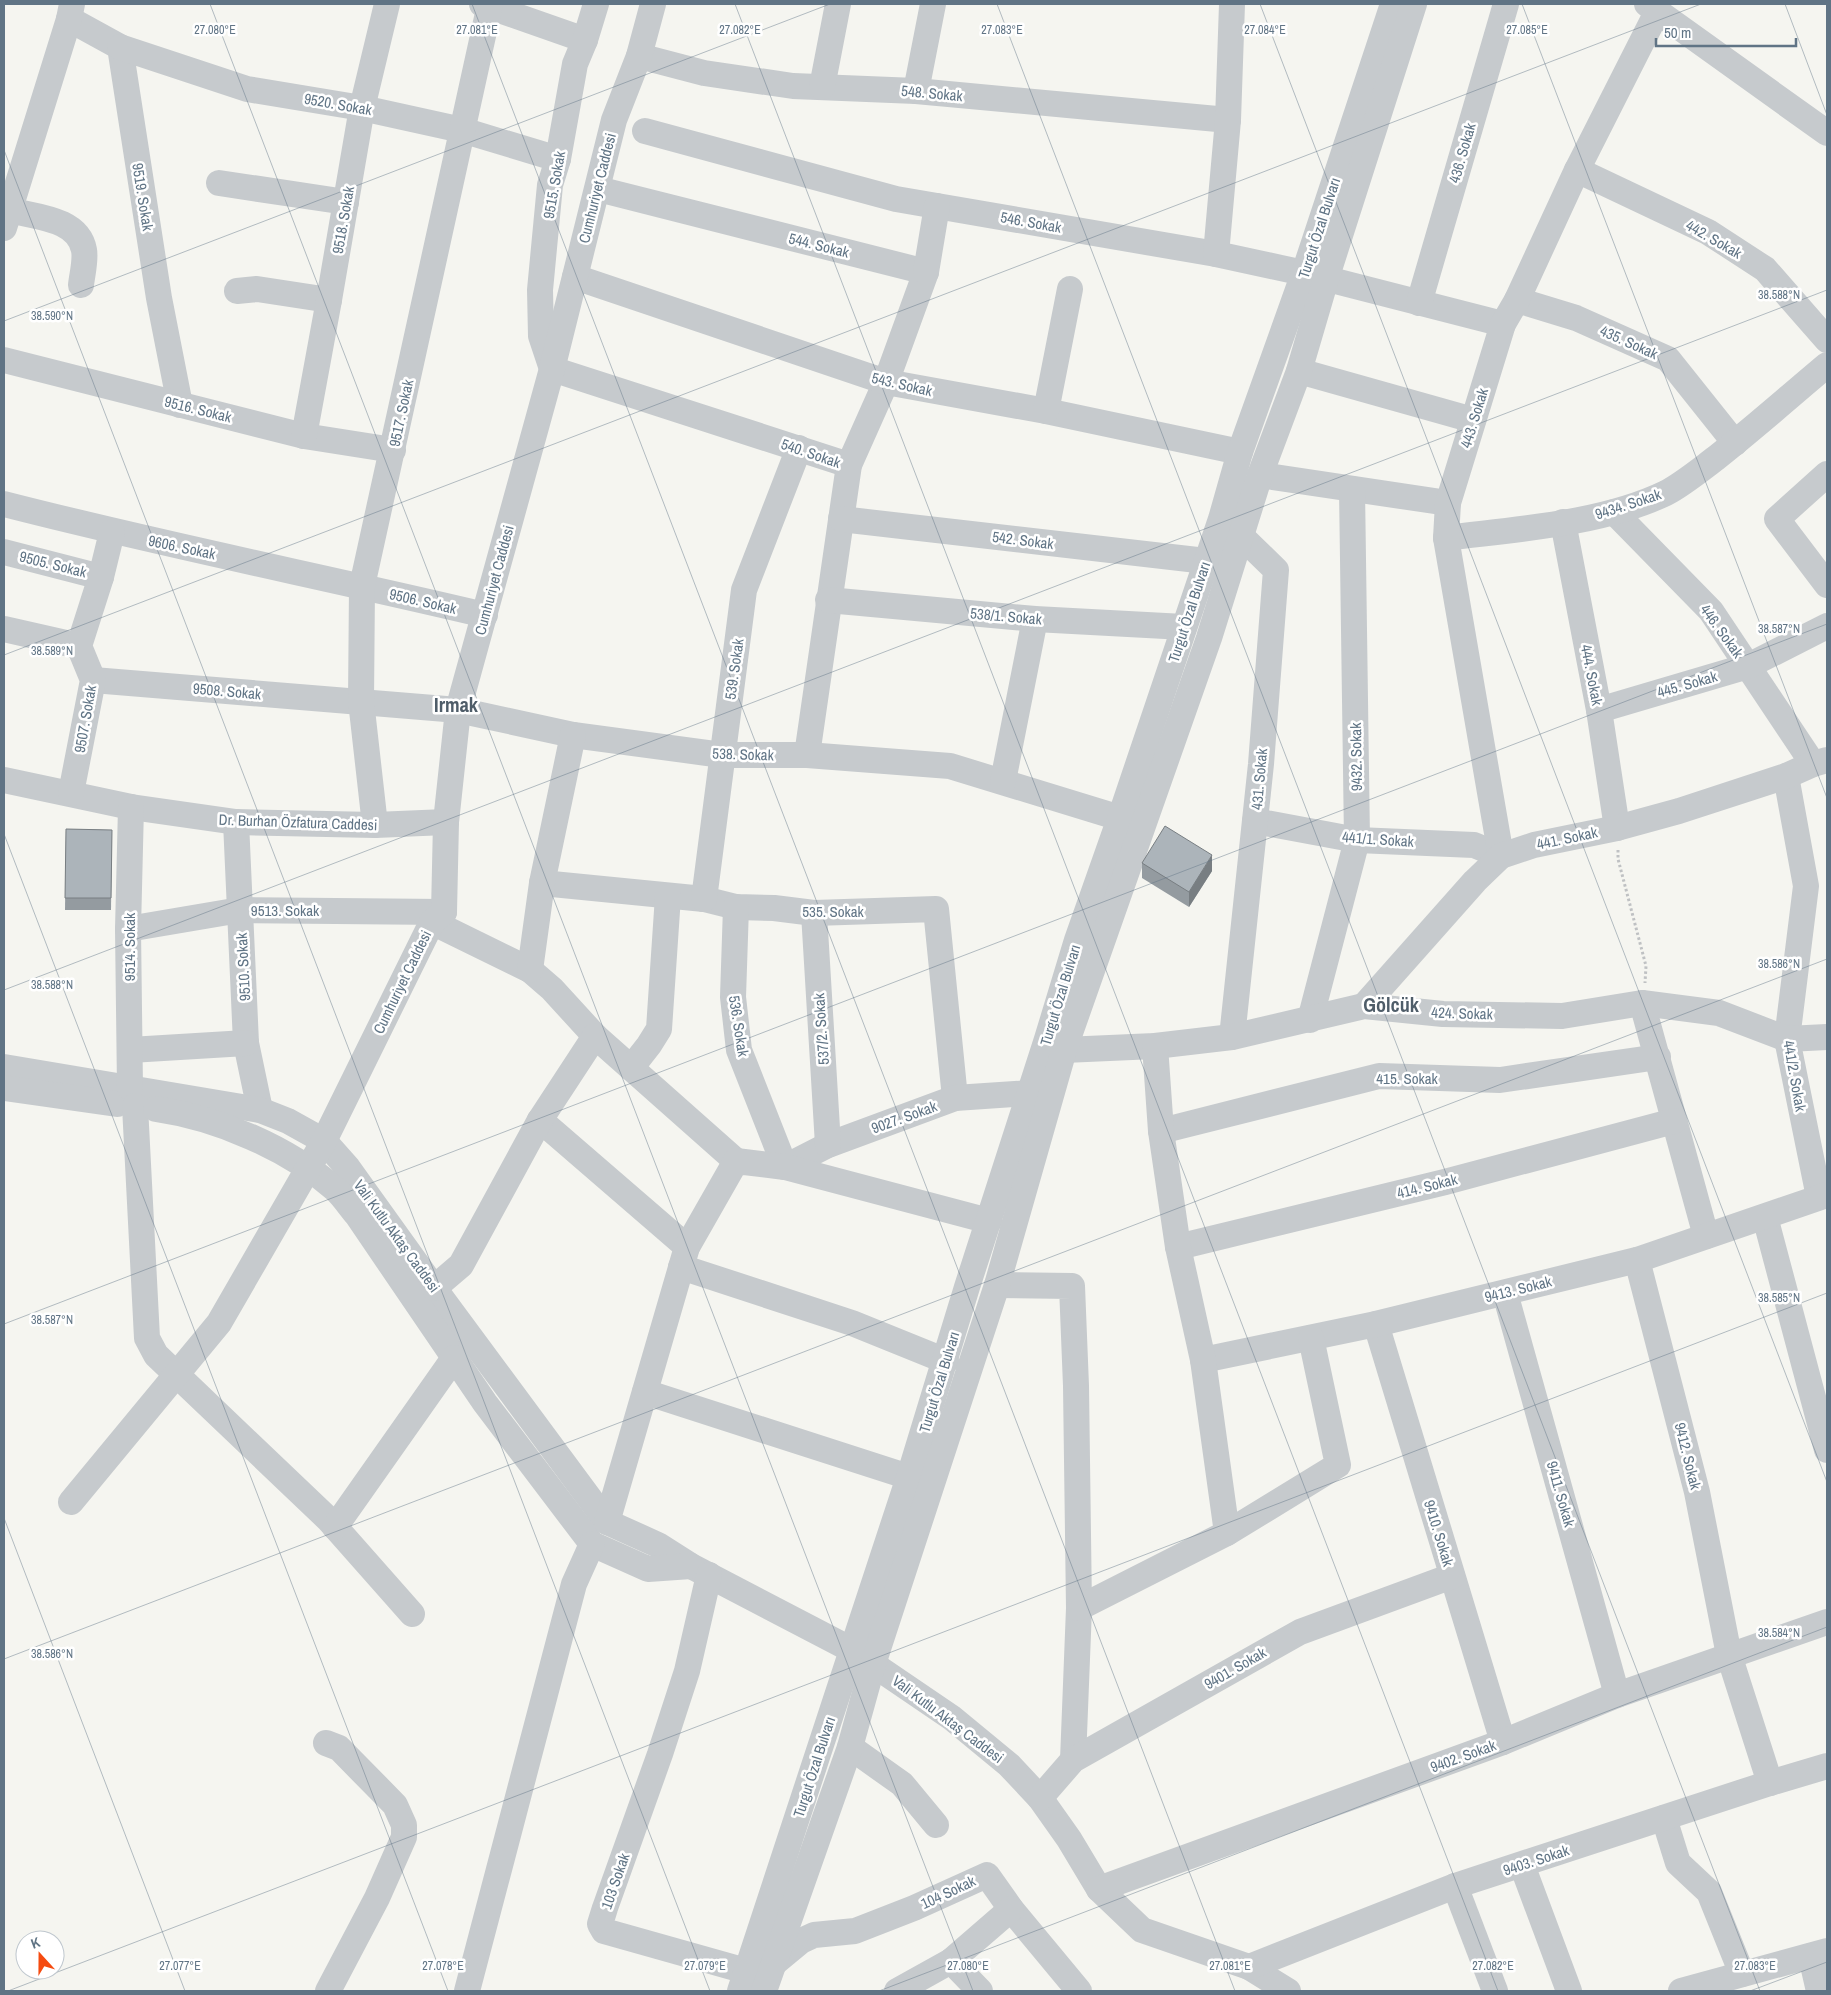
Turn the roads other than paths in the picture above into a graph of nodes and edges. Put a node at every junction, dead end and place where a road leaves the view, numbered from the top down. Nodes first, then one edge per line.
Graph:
1 (387, 4) edge
2 (487, 4) edge
3 (596, 4) edge
4 (653, 4) edge
5 (838, 4) edge
6 (930, 4) edge
7 (1232, 4) edge
8 (1393, 4) edge
9 (1414, 4) edge
10 (1506, 4) edge
11 (1652, 8) edge
12 (70, 11) edge
13 (585, 40) junction
14 (120, 47) junction
15 (638, 56) junction
16 (822, 87) junction
17 (916, 91) junction
18 (362, 108) junction
19 (1228, 120) junction
20 (462, 130) junction
21 (645, 131) dead end
22 (1827, 133) edge
23 (558, 159) junction
24 (1577, 170) junction
25 (219, 184) dead end
26 (598, 189) junction
27 (346, 202) junction
28 (937, 206) junction
29 (7, 219) edge
30 (1216, 254) junction
31 (926, 272) junction
32 (1315, 276) junction
33 (574, 277) junction
34 (81, 285) dead end
35 (1070, 289) dead end
36 (237, 291) dead end
37 (330, 300) junction
38 (1517, 300) junction
39 (1419, 304) junction
40 (1503, 324) junction
41 (1827, 340) edge
42 (4, 360) edge
43 (1827, 365) edge
44 (552, 370) junction
45 (1299, 371) junction
46 (886, 382) junction
47 (180, 404) junction
48 (1046, 411) junction
49 (1473, 420) junction
50 (304, 436) junction
51 (1735, 443) junction
52 (799, 448) junction
53 (393, 450) junction
54 (1240, 452) junction
55 (848, 466) junction
56 (1827, 474) edge
57 (1260, 475) junction
58 (1352, 489) junction
59 (1448, 503) junction
60 (4, 504) edge
61 (1614, 512) junction
62 (841, 519) junction
63 (1563, 522) junction
64 (112, 532) junction
65 (1240, 535) junction
66 (1446, 538) junction
67 (4, 552) edge
68 (1206, 561) junction
69 (102, 577) junction
70 (1827, 585) edge
71 (362, 586) junction
72 (828, 600) junction
73 (485, 615) junction
74 (1035, 619) junction
75 (1827, 626) edge
76 (1184, 627) junction
77 (4, 628) edge
78 (79, 646) junction
79 (1748, 666) junction
80 (93, 680) junction
81 (361, 702) junction
82 (458, 710) junction
83 (1599, 710) junction
84 (573, 735) junction
85 (722, 755) junction
86 (807, 755) junction
87 (1820, 762) edge
88 (1786, 776) junction
89 (4, 780) edge
90 (1003, 781) junction
91 (71, 793) junction
92 (131, 807) junction
93 (1120, 818) junction
94 (1255, 821) junction
95 (236, 822) junction
96 (446, 822) junction
97 (375, 825) junction
98 (1617, 828) junction
99 (1357, 840) junction
100 (1501, 856) junction
101 (542, 883) junction
102 (668, 896) junction
103 (704, 899) junction
104 (736, 907) junction
105 (240, 910) junction
106 (814, 913) junction
107 (438, 917) junction
108 (128, 929) junction
109 (530, 970) junction
110 (1642, 1003) junction
111 (1364, 1006) junction
112 (1310, 1020) junction
113 (594, 1036) junction
114 (1232, 1037) junction
115 (1827, 1037) edge
116 (1787, 1039) junction
117 (246, 1043) junction
118 (1155, 1046) junction
119 (130, 1050) junction
120 (1064, 1050) junction
121 (1658, 1057) junction
122 (4, 1067) edge
123 (631, 1068) junction
124 (4, 1088) edge
125 (1030, 1093) junction
126 (133, 1097) junction
127 (955, 1098) junction
128 (260, 1110) junction
129 (540, 1120) junction
130 (1674, 1121) junction
131 (1160, 1131) junction
132 (324, 1141) junction
133 (828, 1145) junction
134 (736, 1162) junction
135 (785, 1167) junction
136 (308, 1168) junction
137 (1823, 1196) edge
138 (1765, 1217) junction
139 (989, 1221) junction
140 (1706, 1236) junction
141 (1178, 1246) junction
142 (684, 1257) junction
143 (1637, 1260) junction
144 (997, 1285) junction
145 (434, 1288) junction
146 (1504, 1293) junction
147 (1376, 1324) junction
148 (1311, 1338) junction
149 (454, 1358) junction
150 (1203, 1360) junction
151 (946, 1361) junction
152 (176, 1374) junction
153 (645, 1392) junction
154 (1827, 1450) edge
155 (909, 1477) junction
156 (71, 1502) dead end
157 (607, 1522) junction
158 (335, 1527) junction
159 (1226, 1533) junction
160 (592, 1544) junction
161 (700, 1570) junction
162 (1452, 1576) junction
163 (1079, 1608) junction
164 (412, 1614) dead end
165 (1827, 1622) edge
166 (852, 1650) junction
167 (1729, 1655) junction
168 (874, 1664) junction
169 (1617, 1695) junction
170 (1503, 1742) junction
171 (326, 1743) dead end
172 (850, 1748) junction
173 (1073, 1760) junction
174 (1827, 1766) edge
175 (1770, 1783) junction
176 (1040, 1798) junction
177 (1664, 1818) junction
178 (936, 1825) dead end
179 (1522, 1865) junction
180 (1455, 1886) junction
181 (1098, 1889) junction
182 (1011, 1909) junction
183 (1819, 1953) edge
184 (950, 1960) junction
185 (772, 1965) junction
186 (1249, 1966) junction
187 (1742, 1974) junction
188 (743, 1981) edge
189 (328, 1991) edge
190 (467, 1991) edge
191 (764, 1991) edge
192 (897, 1991) edge
193 (980, 1991) edge
194 (1079, 1991) edge
195 (1288, 1991) edge
196 (1495, 1991) edge
197 (1569, 1991) edge
198 (1681, 1991) edge
199 (1819, 1991) edge

1 - 18 street, 9518. Sokak
2 - 13 street
2 - 20 street, 9517. Sokak
3 - 13 street, 9515. Sokak
4 - 15 street, Cumhuriyet Caddesi
5 - 16 street
6 - 17 street
7 - 19 street
8 - 32 street, Turgut Özal Bulvarı
9 - 32 street, Turgut Özal Bulvarı
10 - 39 street, 436. Sokak
11 - 22 street
11 - 24 street, 443. Sokak
12 - 14 street
12 - 29 street
13 - 23 street, 9515. Sokak
14 - 18 street, 9520. Sokak
14 - 47 street, 9519. Sokak
15 - 16 street, 548. Sokak
15 - 26 street, Cumhuriyet Caddesi
16 - 17 street, 548. Sokak
17 - 19 street, 548. Sokak
18 - 20 street, 9520. Sokak
18 - 27 street, 9518. Sokak
19 - 30 street
20 - 23 street, 9520. Sokak
20 - 53 street, 9517. Sokak
21 - 28 street, 546. Sokak
23 - 44 street, 9515. Sokak
24 - 38 street, 443. Sokak
24 - 41 street, 442. Sokak
25 - 27 street
26 - 31 street, 544. Sokak
26 - 33 street, Cumhuriyet Caddesi
27 - 37 street, 9518. Sokak
28 - 30 street, 546. Sokak
28 - 31 street
29 - 34 street
30 - 32 street, 546. Sokak
31 - 46 street
32 - 39 street, 546. Sokak
32 - 45 street, Turgut Özal Bulvarı
32 - 54 street, Turgut Özal Bulvarı
33 - 44 street, Cumhuriyet Caddesi
33 - 46 street, 543. Sokak
35 - 48 street
36 - 37 street
37 - 50 street, 9518. Sokak
38 - 40 street, 443. Sokak
38 - 51 street, 435. Sokak
39 - 40 street, 546. Sokak
40 - 49 street, 443. Sokak
42 - 47 street, 9516. Sokak
43 - 51 street, 9434. Sokak
44 - 52 street, 540. Sokak
44 - 73 street, Cumhuriyet Caddesi
45 - 49 street
45 - 57 street, Turgut Özal Bulvarı
46 - 48 street, 543. Sokak
46 - 55 street
47 - 50 street, 9516. Sokak
48 - 54 street, 543. Sokak
49 - 59 street, 443. Sokak
50 - 53 street, 9516. Sokak
51 - 61 street, 9434. Sokak
52 - 55 street, 540. Sokak
52 - 85 street, 539. Sokak
53 - 71 street, 9517. Sokak
54 - 68 street, Turgut Özal Bulvarı
55 - 62 street, 540. Sokak
56 - 70 street
57 - 58 street
57 - 65 street, Turgut Özal Bulvarı
58 - 59 street
58 - 99 street, 9432. Sokak
59 - 66 street, 443. Sokak
60 - 64 street, 9606. Sokak
61 - 63 street, 9434. Sokak
61 - 79 street, 446. Sokak
62 - 68 street, 542. Sokak
62 - 72 street, 540. Sokak
63 - 66 street, 9434. Sokak
63 - 83 street, 444. Sokak
64 - 69 street
64 - 71 street, 9606. Sokak
65 - 94 street, 431. Sokak
65 - 120 street, Turgut Özal Bulvarı
66 - 100 street, 443. Sokak
67 - 69 street, 9505. Sokak
68 - 76 street, Turgut Özal Bulvarı
69 - 78 street
71 - 73 street, 9506. Sokak
71 - 81 street, 9517. Sokak
72 - 74 street, 538/1. Sokak
72 - 86 street, 540. Sokak
73 - 82 street, Cumhuriyet Caddesi
74 - 76 street, 538/1. Sokak
74 - 90 street
75 - 79 street, 445. Sokak
76 - 93 street, Turgut Özal Bulvarı
77 - 78 street
78 - 80 street, 9507. Sokak
79 - 83 street, 445. Sokak
79 - 87 street, 446. Sokak
80 - 81 street, 9508. Sokak
80 - 91 street, 9507. Sokak
81 - 82 street, 538. Sokak
81 - 97 street, 9517. Sokak
82 - 84 street, 538. Sokak
82 - 96 street, Cumhuriyet Caddesi
83 - 98 street, 444. Sokak
84 - 85 street, 538. Sokak
84 - 101 street
85 - 86 street, 538. Sokak
85 - 103 street, 539. Sokak
86 - 90 street, 538. Sokak
87 - 88 street, 441. Sokak
88 - 98 street, 441. Sokak
88 - 116 street, 441/2. Sokak
89 - 91 street, Dr. Burhan Özfatura Caddesi
90 - 93 street, 538. Sokak
91 - 92 street, Dr. Burhan Özfatura Caddesi
92 - 95 street, Dr. Burhan Özfatura Caddesi
92 - 108 street, 9514. Sokak
93 - 125 street, Turgut Özal Bulvarı
94 - 99 street, 441/1. Sokak
94 - 114 street, 431. Sokak
95 - 97 street, Dr. Burhan Özfatura Caddesi
95 - 105 street, 9510. Sokak
96 - 97 street, Dr. Burhan Özfatura Caddesi
96 - 107 street, Cumhuriyet Caddesi
98 - 100 street, 441. Sokak
99 - 100 street, 441/1. Sokak
99 - 112 street, 9432. Sokak
100 - 111 street, 441. Sokak
101 - 102 street, 535. Sokak
101 - 109 street
102 - 103 street, 535. Sokak
102 - 123 street
103 - 104 street, 535. Sokak
104 - 106 street, 535. Sokak
104 - 135 street, 536. Sokak
105 - 107 street, 9513. Sokak
105 - 108 street, 9513. Sokak
105 - 117 street, 9510. Sokak
106 - 127 street, 535. Sokak
106 - 133 street, 537/2. Sokak
107 - 109 street
107 - 132 street, Cumhuriyet Caddesi
108 - 119 street, 9514. Sokak
109 - 113 street
110 - 111 street, 424. Sokak
110 - 116 street, 424. Sokak
110 - 121 street
111 - 112 street, 424. Sokak
112 - 114 street, 424. Sokak
113 - 123 street
113 - 129 street
114 - 118 street, 424. Sokak
115 - 116 street, 424. Sokak
116 - 137 street, 441/2. Sokak
117 - 119 street
117 - 128 street, 9510. Sokak
118 - 120 street, 424. Sokak
118 - 131 street
119 - 126 street, 9514. Sokak
120 - 144 street, Turgut Özal Bulvarı
121 - 130 street
121 - 131 street, 415. Sokak
122 - 126 street, Vali Kutlu Aktaş Caddesi
123 - 134 street
124 - 126 street, Vali Kutlu Aktaş Caddesi
125 - 127 street, 9027. Sokak
125 - 139 street, Turgut Özal Bulvarı
126 - 128 street, Vali Kutlu Aktaş Caddesi
126 - 136 street, Vali Kutlu Aktaş Caddesi
126 - 152 street, 9514. Sokak
127 - 133 street, 9027. Sokak
128 - 132 street, Vali Kutlu Aktaş Caddesi
129 - 142 street
129 - 145 street
130 - 140 street
130 - 141 street, 414. Sokak
131 - 141 street
132 - 136 street, Cumhuriyet Caddesi
132 - 145 street, Vali Kutlu Aktaş Caddesi
133 - 135 street, 9027. Sokak
134 - 135 street
134 - 142 street
135 - 139 street
136 - 149 street, Vali Kutlu Aktaş Caddesi
136 - 152 street, Cumhuriyet Caddesi
137 - 138 street, 9413. Sokak
138 - 140 street, 9413. Sokak
138 - 154 street
139 - 151 street, Turgut Özal Bulvarı
140 - 143 street, 9413. Sokak
141 - 150 street
142 - 151 street
142 - 153 street
143 - 146 street, 9413. Sokak
143 - 167 street, 9412. Sokak
144 - 163 street
144 - 168 street, Turgut Özal Bulvarı
145 - 157 street, Vali Kutlu Aktaş Caddesi
146 - 147 street, 9413. Sokak
146 - 169 street, 9411. Sokak
147 - 148 street, 9413. Sokak
147 - 162 street, 9410. Sokak
148 - 150 street, 9413. Sokak
148 - 159 street
149 - 158 street
149 - 160 street, Vali Kutlu Aktaş Caddesi
150 - 159 street
151 - 155 street, Turgut Özal Bulvarı
152 - 156 street, Cumhuriyet Caddesi
152 - 158 street, 9514. Sokak
153 - 155 street
153 - 157 street
155 - 166 street, Turgut Özal Bulvarı
157 - 161 street, Vali Kutlu Aktaş Caddesi
158 - 164 street, 9514. Sokak
159 - 163 street
160 - 161 street, Vali Kutlu Aktaş Caddesi
160 - 190 street
161 - 166 street, Vali Kutlu Aktaş Caddesi
161 - 188 street, 103 Sokak
162 - 170 street, 9410. Sokak
162 - 173 street, 9401. Sokak
163 - 173 street
165 - 167 street, 9402. Sokak
166 - 168 street, Vali Kutlu Aktaş Caddesi
166 - 188 street, Turgut Özal Bulvarı
167 - 169 street, 9402. Sokak
167 - 175 street, 9412. Sokak
168 - 172 street, Turgut Özal Bulvarı
168 - 176 street, Vali Kutlu Aktaş Caddesi
169 - 170 street, 9402. Sokak
170 - 181 street, 9402. Sokak
171 - 189 street
172 - 178 street
172 - 185 street, Turgut Özal Bulvarı
173 - 176 street, 9401. Sokak
174 - 175 street, 9403. Sokak
175 - 177 street, 9403. Sokak
176 - 181 street, Vali Kutlu Aktaş Caddesi
177 - 179 street, 9403. Sokak
177 - 187 street
179 - 180 street, 9403. Sokak
179 - 197 street
180 - 186 street, 9403. Sokak
180 - 196 street
181 - 186 street, Vali Kutlu Aktaş Caddesi
182 - 184 street
182 - 185 street, 104 Sokak
182 - 194 street, 104 Sokak
183 - 187 street
183 - 199 street
184 - 192 street
184 - 193 street
185 - 188 street
185 - 191 street, Turgut Özal Bulvarı
186 - 195 street, Vali Kutlu Aktaş Caddesi
187 - 198 street

